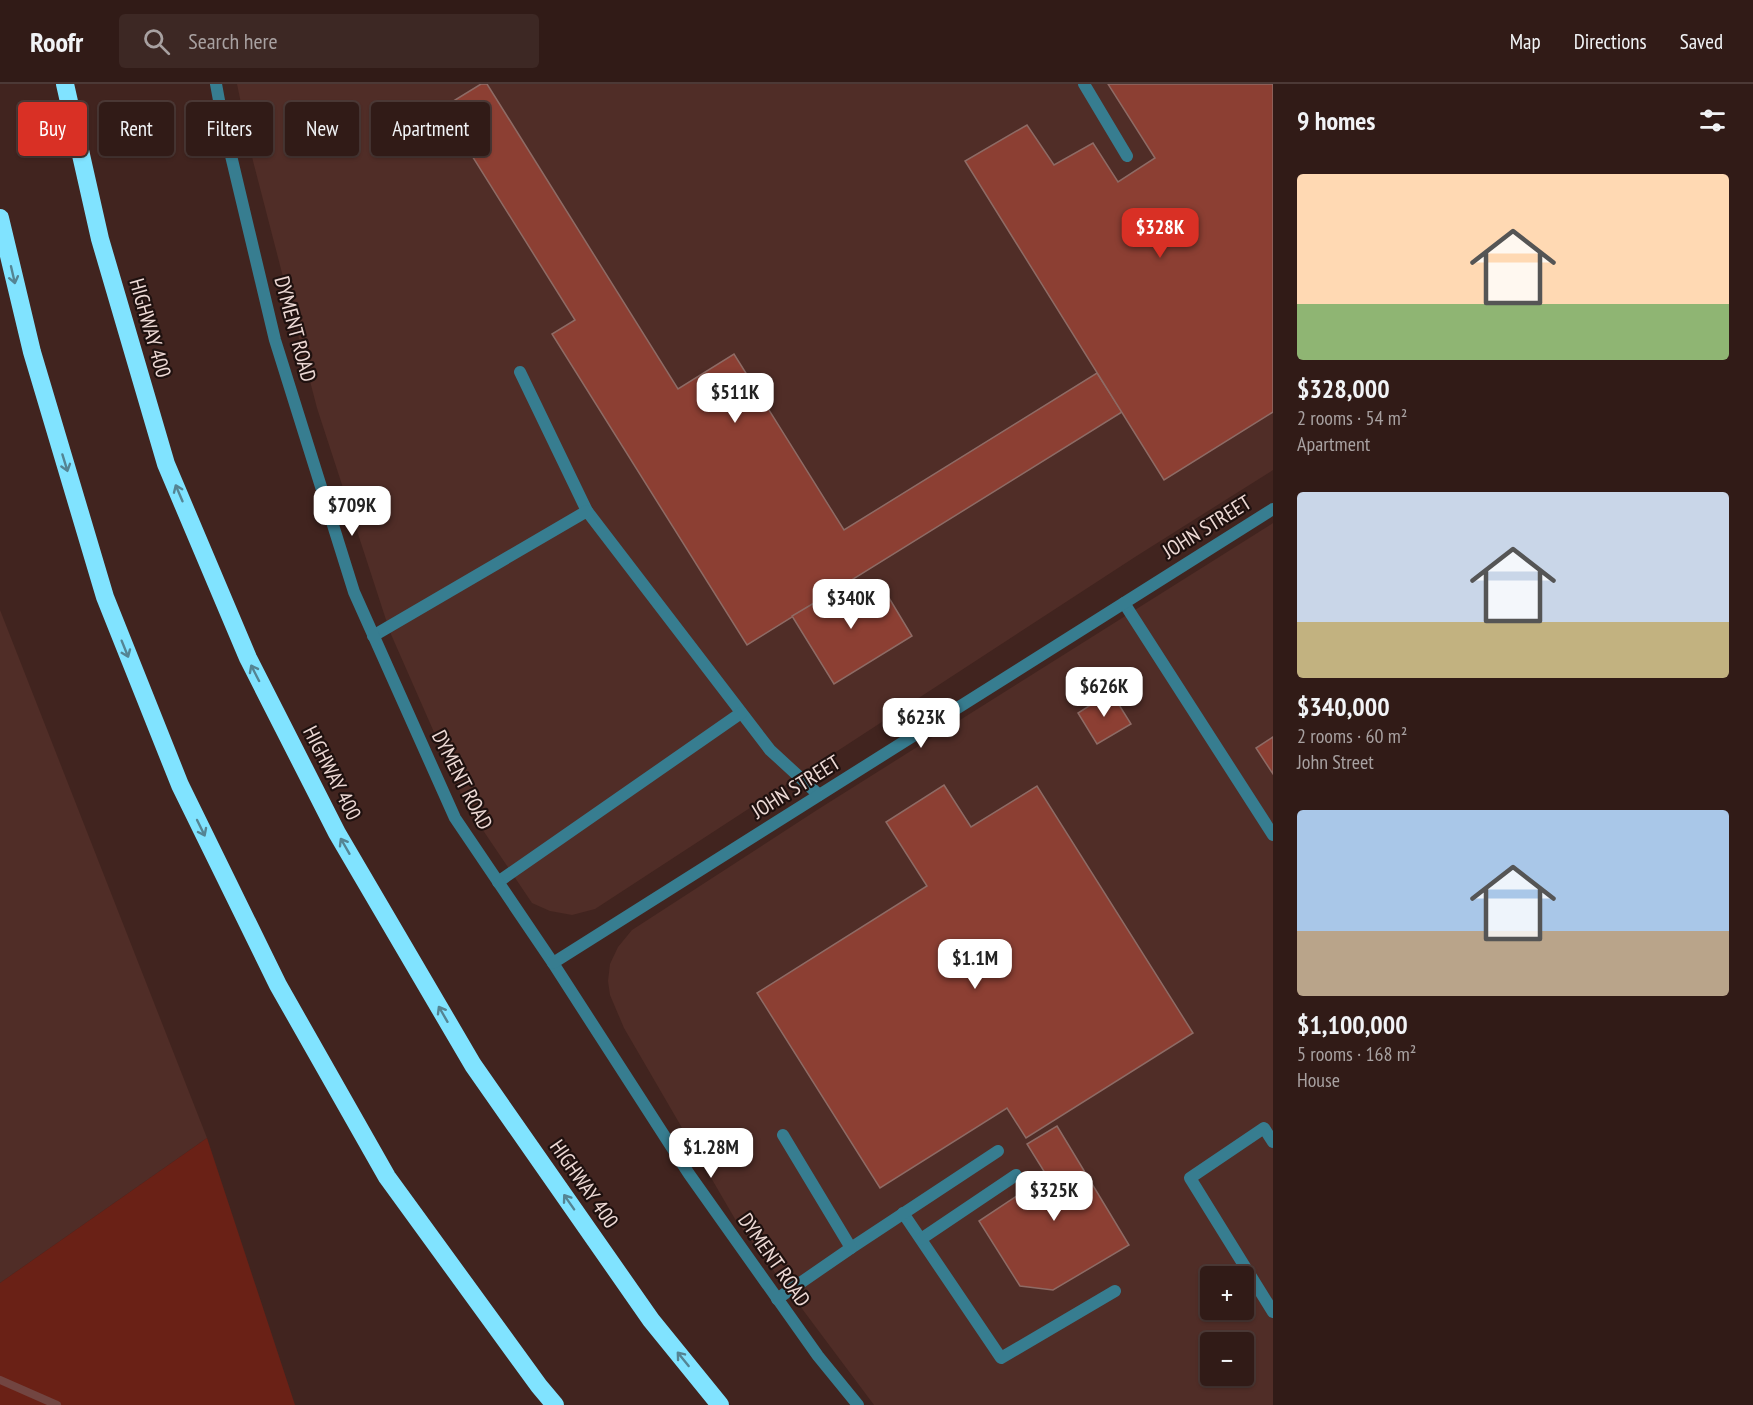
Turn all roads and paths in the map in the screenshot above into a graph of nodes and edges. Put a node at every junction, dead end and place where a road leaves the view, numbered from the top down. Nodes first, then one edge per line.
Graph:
1 (65, 84) edge
2 (216, 84) edge
3 (1084, 84) edge
4 (1127, 156) dead end
5 (0, 218) edge
6 (520, 372) dead end
7 (1273, 509) edge
8 (587, 511) junction
9 (1124, 603) junction
10 (373, 636) junction
11 (741, 713) junction
12 (819, 795) junction
13 (1273, 835) edge
14 (498, 882) junction
15 (553, 963) junction
16 (783, 1135) dead end
17 (1273, 1142) edge
18 (998, 1152) dead end
19 (1016, 1175) dead end
20 (903, 1213) junction
21 (921, 1239) junction
22 (851, 1248) junction
23 (1115, 1291) dead end
24 (777, 1299) junction
25 (1273, 1312) edge
26 (555, 1405) edge
27 (720, 1405) edge
28 (858, 1405) edge

27 -> 1 highway, HIGHWAY 400
2 - 10 street, DYMENT ROAD
3 - 4 street
5 -> 26 highway
6 - 8 street
7 - 9 street, JOHN STREET
8 - 10 street
8 - 11 street
9 - 12 street, JOHN STREET
9 - 13 street
10 - 14 street, DYMENT ROAD
11 - 12 street
11 - 14 street
12 - 15 street, JOHN STREET
14 - 15 street, DYMENT ROAD
15 - 24 street, DYMENT ROAD
16 - 22 street
17 - 25 street
18 - 20 street
19 - 21 street
20 - 21 street
20 - 22 street
21 - 23 street
22 - 24 street
24 - 28 street, DYMENT ROAD

